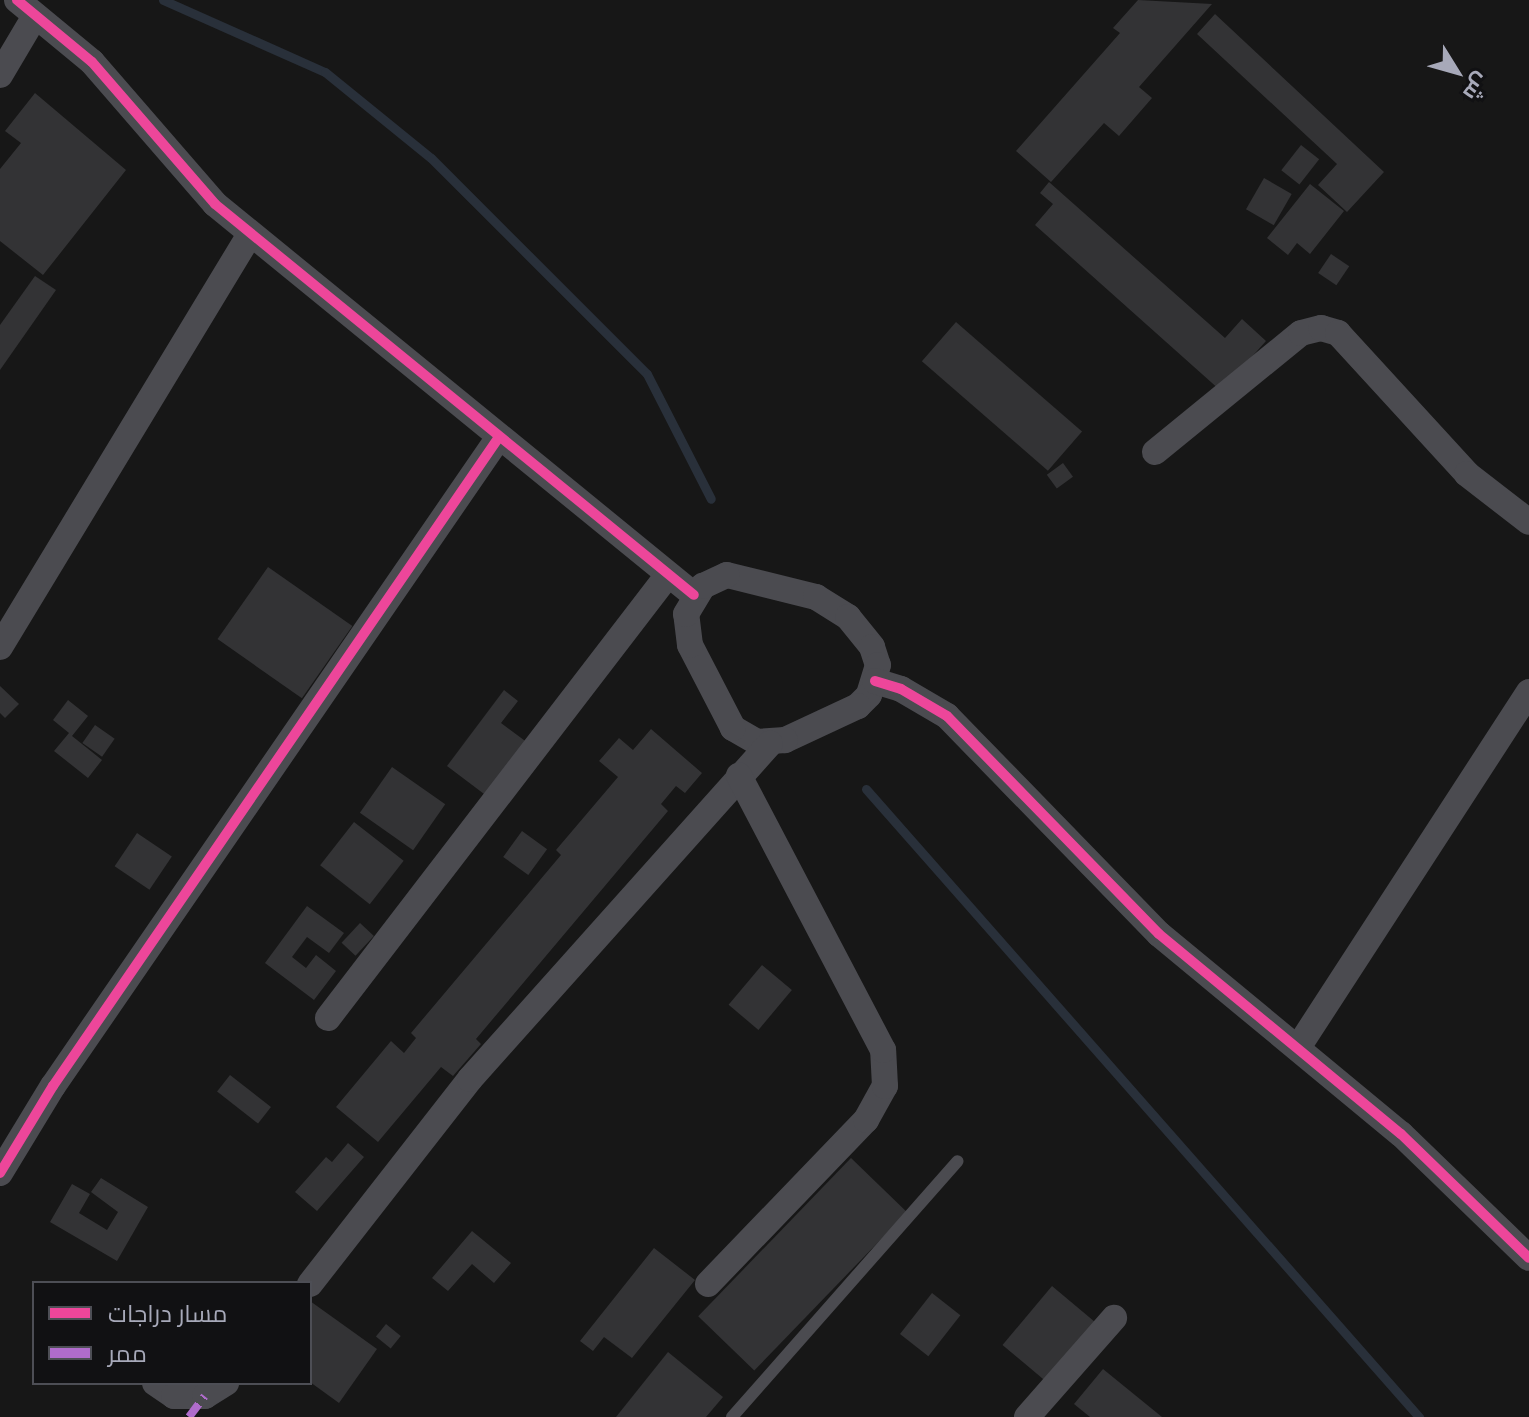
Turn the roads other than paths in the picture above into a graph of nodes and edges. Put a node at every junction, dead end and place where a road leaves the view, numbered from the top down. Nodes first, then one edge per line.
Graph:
1 (26, 8) edge
2 (0, 75) edge
3 (250, 235) junction
4 (497, 440) junction
5 (1155, 452) dead end
6 (1529, 522) edge
7 (667, 576) junction
8 (694, 595) junction
9 (0, 647) edge
10 (875, 681) junction
11 (1529, 692) edge
12 (770, 743) junction
13 (739, 776) junction
14 (328, 1018) dead end
15 (1299, 1046) junction
16 (958, 1161) dead end
17 (0, 1173) edge
18 (1529, 1258) edge
19 (312, 1281) edge
20 (708, 1284) dead end
21 (1114, 1318) dead end
22 (158, 1385) edge
23 (223, 1385) edge
24 (732, 1417) edge
25 (1027, 1417) edge

1 - 2 street
1 - 3 street
3 - 4 street
3 - 9 street
4 - 7 street
4 - 17 street
5 - 6 street
7 - 8 street
7 - 14 street
8 - 10 street
8 - 12 street
10 - 12 street
10 - 15 street
11 - 15 street
12 - 13 street
13 - 19 street
13 - 20 street
15 - 18 street
16 - 24 lane
21 - 25 street
22 - 23 street

